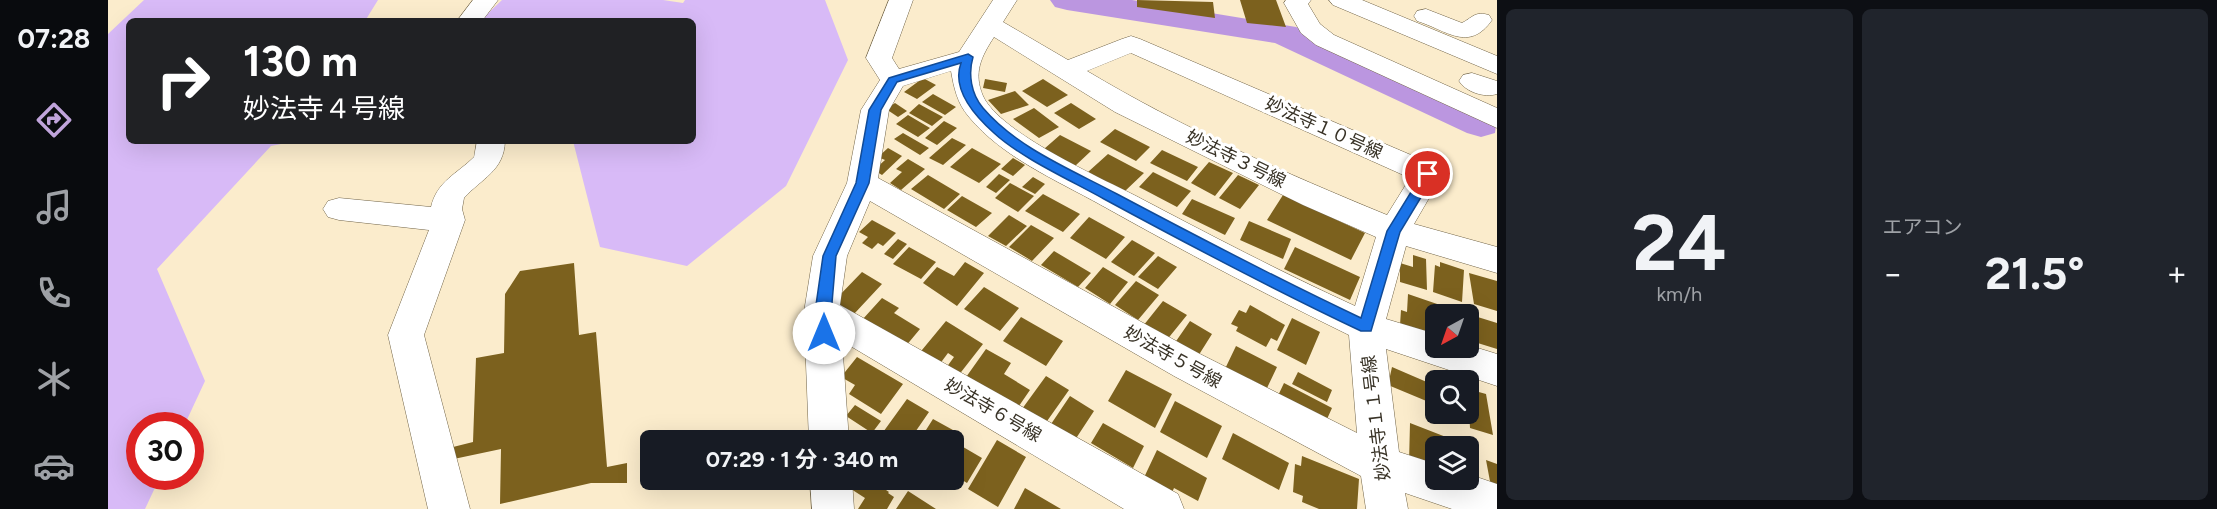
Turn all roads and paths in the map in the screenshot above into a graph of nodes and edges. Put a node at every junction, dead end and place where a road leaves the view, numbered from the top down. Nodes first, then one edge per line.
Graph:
1 (486, 0) edge
2 (901, 0) edge
3 (1299, 0) edge
4 (1396, 0) edge
5 (1440, 0) edge
6 (1342, 1) edge
7 (998, 12) edge
8 (472, 18) edge
9 (1488, 24) edge
10 (1382, 28) junction
11 (1344, 49) junction
12 (968, 57) junction
13 (1376, 64) junction
14 (1481, 68) edge
15 (1066, 70) junction
16 (892, 80) junction
17 (1497, 119) edge
18 (491, 144) edge
19 (862, 183) junction
20 (339, 209) dead end
21 (449, 220) junction
22 (1394, 231) junction
23 (1497, 260) edge
24 (822, 312) junction
25 (1366, 327) junction
26 (1497, 370) edge
27 (828, 430) edge
28 (1380, 465) junction
29 (831, 490) edge
30 (1497, 504) edge
31 (449, 509) edge
32 (832, 509) edge
33 (1163, 509) edge
34 (1387, 509) edge

1 - 8 street
2 - 16 street
3 - 11 street
4 - 10 street
5 - 9 street
6 - 10 street
6 - 11 street
7 - 12 street
7 - 15 street, 妙法寺３号線
9 - 10 street
10 - 13 street
10 - 14 street
11 - 13 street
12 - 16 street
12 - 25 street
13 - 14 street
13 - 17 street
15 - 22 street, 妙法寺３号線
15 - 22 street, 妙法寺１０号線
16 - 19 street
18 - 21 street
19 - 24 street
19 - 28 street, 妙法寺５号線
20 - 21 street
21 - 31 street
22 - 23 street, 妙法寺３号線
22 - 25 street, 妙法寺１０号線
24 - 27 street
24 - 33 street, 妙法寺６号線
25 - 26 street
25 - 28 street, 妙法寺１１号線
28 - 30 street, 妙法寺５号線
28 - 34 street, 妙法寺１１号線
29 - 32 street

